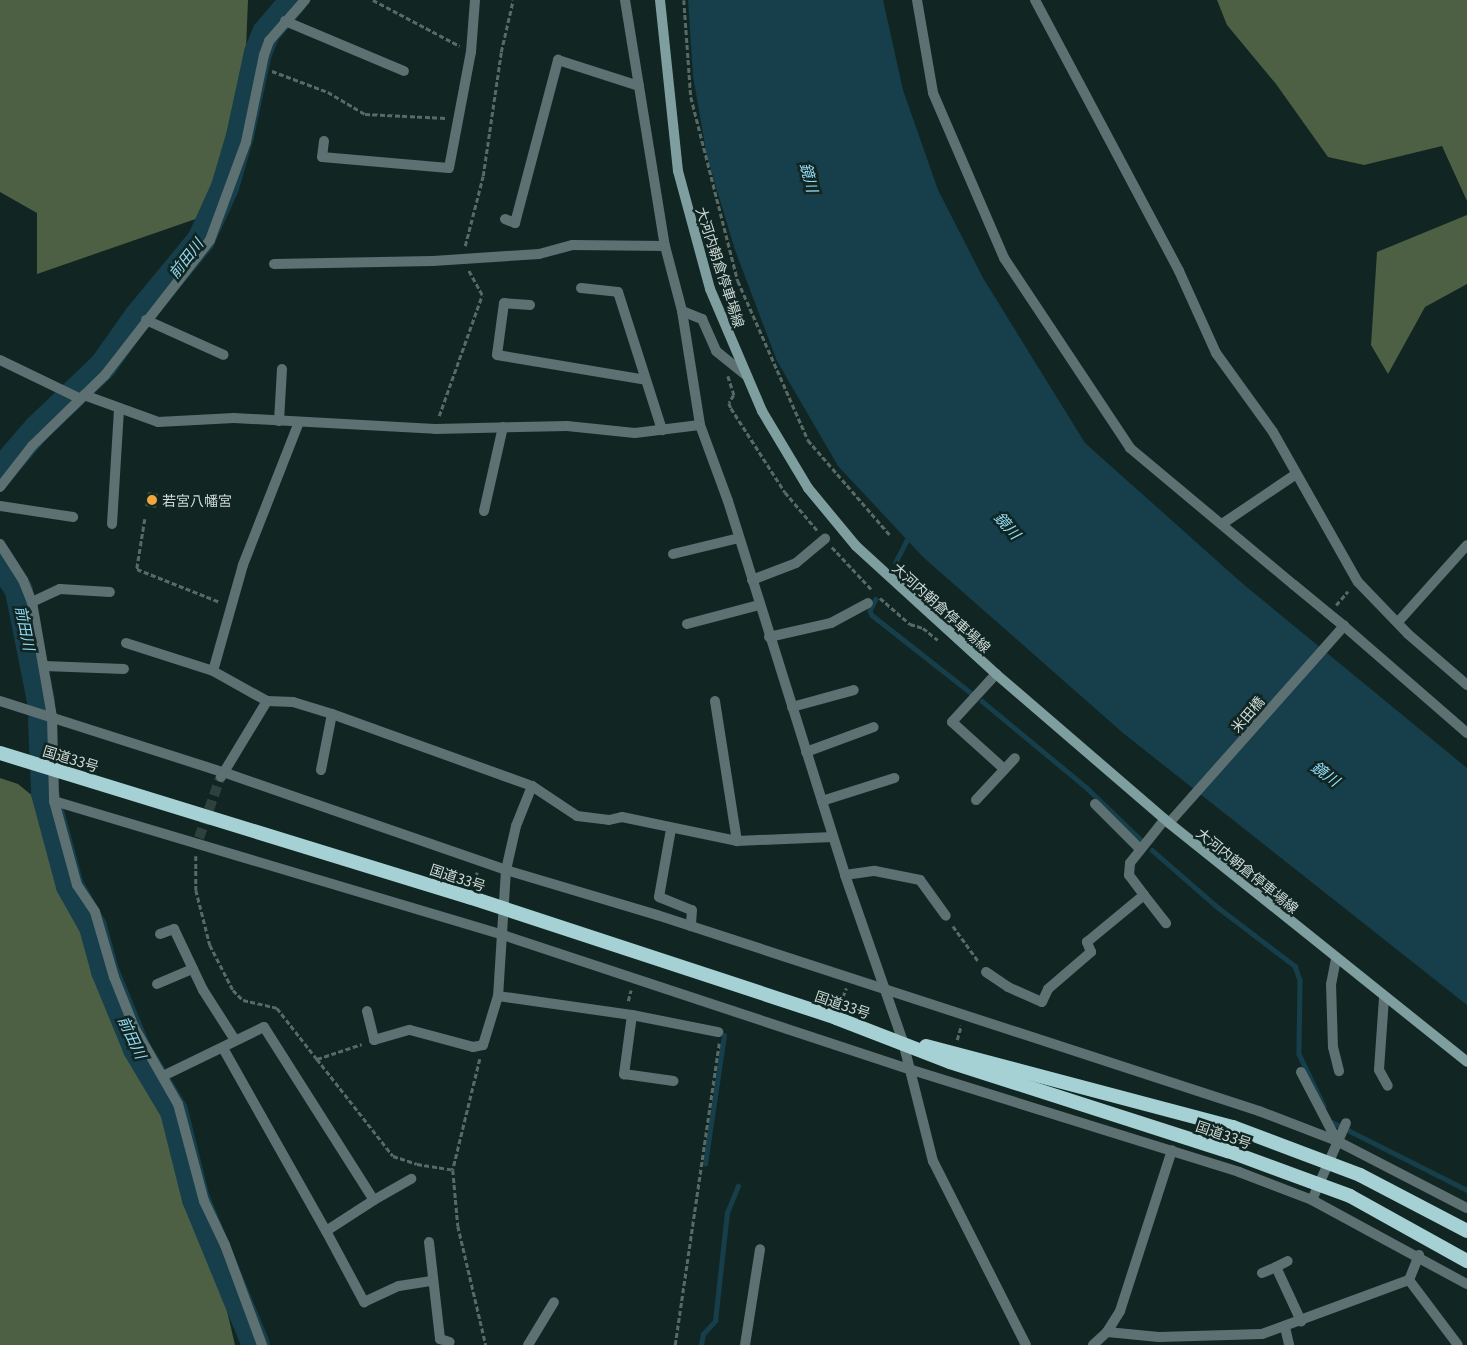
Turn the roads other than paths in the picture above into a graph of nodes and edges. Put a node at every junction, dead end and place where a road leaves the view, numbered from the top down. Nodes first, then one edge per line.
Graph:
1 (305, 0) edge
2 (475, 0) edge
3 (625, 0) edge
4 (660, 0) edge
5 (917, 0) edge
6 (1035, 0) edge
7 (284, 21) junction
8 (404, 71) dead end
9 (639, 86) junction
10 (324, 141) dead end
11 (505, 219) dead end
12 (665, 246) junction
13 (274, 264) dead end
14 (581, 288) dead end
15 (530, 305) dead end
16 (682, 311) junction
17 (146, 320) junction
18 (224, 355) dead end
19 (0, 360) edge
20 (282, 369) dead end
21 (746, 374) junction
22 (646, 380) junction
23 (77, 395) junction
24 (119, 408) junction
25 (280, 421) junction
26 (299, 422) junction
27 (700, 425) junction
28 (503, 428) junction
29 (662, 430) junction
30 (1296, 474) junction
31 (0, 487) edge
32 (0, 506) edge
33 (484, 511) dead end
34 (73, 518) dead end
35 (112, 524) dead end
36 (1222, 524) junction
37 (739, 538) junction
38 (825, 539) dead end
39 (0, 544) edge
40 (1467, 545) edge
41 (673, 554) dead end
42 (752, 580) junction
43 (1294, 585) junction
44 (110, 592) dead end
45 (32, 602) junction
46 (868, 603) dead end
47 (759, 605) junction
48 (1398, 622) junction
49 (686, 624) dead end
50 (1344, 626) junction
51 (769, 637) junction
52 (126, 643) dead end
53 (44, 666) junction
54 (124, 669) dead end
55 (213, 671) junction
56 (996, 674) junction
57 (1467, 685) edge
58 (854, 690) dead end
59 (0, 701) edge
60 (267, 701) junction
61 (715, 701) dead end
62 (792, 707) junction
63 (332, 714) junction
64 (52, 717) junction
65 (874, 727) dead end
66 (1467, 733) edge
67 (806, 752) junction
68 (0, 753) edge
69 (1015, 758) dead end
70 (1003, 768) junction
71 (321, 770) dead end
72 (222, 775) junction
73 (894, 778) dead end
74 (532, 786) junction
75 (976, 800) dead end
76 (54, 801) junction
77 (822, 801) junction
78 (1095, 804) dead end
79 (1167, 821) junction
80 (671, 829) junction
81 (833, 837) junction
82 (738, 841) junction
83 (1140, 849) junction
84 (506, 870) junction
85 (845, 875) junction
86 (1144, 895) junction
87 (504, 909) junction
88 (946, 916) road end
89 (1166, 923) dead end
90 (691, 926) junction
91 (160, 934) dead end
92 (503, 936) junction
93 (1336, 959) junction
94 (193, 969) junction
95 (986, 972) road end
96 (157, 984) dead end
97 (886, 990) junction
98 (498, 996) junction
99 (1384, 998) junction
100 (367, 1011) dead end
101 (632, 1015) junction
102 (718, 1032) road end
103 (235, 1040) junction
104 (903, 1042) junction
105 (223, 1048) junction
106 (1467, 1062) edge
107 (912, 1070) junction
108 (1339, 1071) dead end
109 (1301, 1072) dead end
110 (163, 1076) junction
111 (674, 1081) dead end
112 (1388, 1086) dead end
113 (1346, 1123) dead end
114 (1337, 1141) junction
115 (1172, 1150) junction
116 (1327, 1163) junction
117 (411, 1180) dead end
118 (1318, 1184) junction
119 (374, 1200) junction
120 (1312, 1200) junction
121 (1467, 1208) edge
122 (326, 1231) junction
123 (1467, 1231) edge
124 (429, 1242) dead end
125 (760, 1249) dead end
126 (1419, 1255) junction
127 (1288, 1261) dead end
128 (1467, 1261) edge
129 (1276, 1267) junction
130 (1262, 1273) dead end
131 (1409, 1280) junction
132 (432, 1281) junction
133 (1467, 1284) edge
134 (554, 1302) dead end
135 (1302, 1321) junction
136 (1285, 1327) junction
137 (1106, 1332) junction
138 (450, 1342) dead end
139 (262, 1345) edge
140 (528, 1345) edge
141 (744, 1345) edge
142 (1026, 1345) edge
143 (1093, 1345) edge
144 (1289, 1345) edge
145 (1458, 1345) edge

1 - 7 street
2 - 10 street
3 - 9 street
4 - 21 main road, 大河内朝倉停車場線
5 - 36 street
6 - 30 street
7 - 8 street
7 - 17 street
9 - 11 street
9 - 12 street
12 - 13 street
12 - 16 street
14 - 22 street
15 - 22 street
16 - 21 street
16 - 27 street
17 - 18 street
17 - 23 street
19 - 23 street
20 - 25 street
21 - 56 main road, 大河内朝倉停車場線
22 - 29 street
23 - 24 street
23 - 31 street
24 - 25 street
24 - 35 street
25 - 26 street
26 - 28 street
26 - 55 street
27 - 29 street
27 - 37 street
28 - 29 street
28 - 33 street
30 - 36 street
30 - 48 street
32 - 34 street
36 - 43 street
37 - 41 street
37 - 42 street
38 - 42 street
39 - 45 street
40 - 48 street
42 - 47 street
43 - 50 street
43 - 50 street
44 - 45 street
45 - 53 street
46 - 51 street
47 - 49 street
47 - 51 street
48 - 57 street
50 - 66 street
50 - 79 street, 米田橋
51 - 62 street
52 - 55 street
53 - 54 street
53 - 64 street
55 - 60 street
56 - 70 street
56 - 79 main road, 大河内朝倉停車場線
58 - 62 street
59 - 64 street
60 - 63 street
60 - 72 street
61 - 82 street
62 - 67 street
63 - 71 street
63 - 74 street
64 - 72 street
64 - 76 street
65 - 67 street
67 - 77 street
68 - 87 highway, 国道33号
69 - 70 street
70 - 75 street
72 - 84 street
73 - 77 street
74 - 80 street
74 - 84 street
76 - 92 street
76 - 110 street
77 - 81 street
78 - 83 street
79 - 83 street, 米田橋
79 - 93 main road, 大河内朝倉停車場線
80 - 82 street
80 - 90 street
81 - 82 street
81 - 85 street
83 - 86 street, 米田橋
84 - 87 street
84 - 90 street
85 - 88 street
85 - 97 street
86 - 89 street, 米田橋
86 - 95 street
87 - 92 street
87 - 104 highway, 国道33号
90 - 97 street
91 - 94 street
92 - 98 street
92 - 107 street
93 - 99 main road, 大河内朝倉停車場線
93 - 108 street
94 - 96 street
94 - 103 street
97 - 104 street
97 - 114 street
98 - 100 street
98 - 101 street
99 - 106 main road, 大河内朝倉停車場線
99 - 112 street
101 - 102 street
101 - 111 street
103 - 105 street
103 - 119 street
104 - 107 street
104 - 116 highway, 国道33号
104 - 118 highway, 国道33号
105 - 110 street
105 - 122 street
107 - 115 street
107 - 142 street
109 - 114 street
110 - 139 street
113 - 114 street
114 - 116 street
114 - 121 street
115 - 120 street
115 - 137 street
116 - 118 street
116 - 123 highway, 国道33号
117 - 119 street
118 - 120 street
118 - 128 highway, 国道33号
119 - 122 street
120 - 126 street
122 - 132 street
124 - 132 street
125 - 141 street
126 - 131 street
126 - 133 street
127 - 129 street
129 - 130 street
129 - 135 street
131 - 135 street
131 - 145 street
132 - 138 street
134 - 140 street
135 - 136 street
136 - 137 street
136 - 144 street
137 - 143 street

